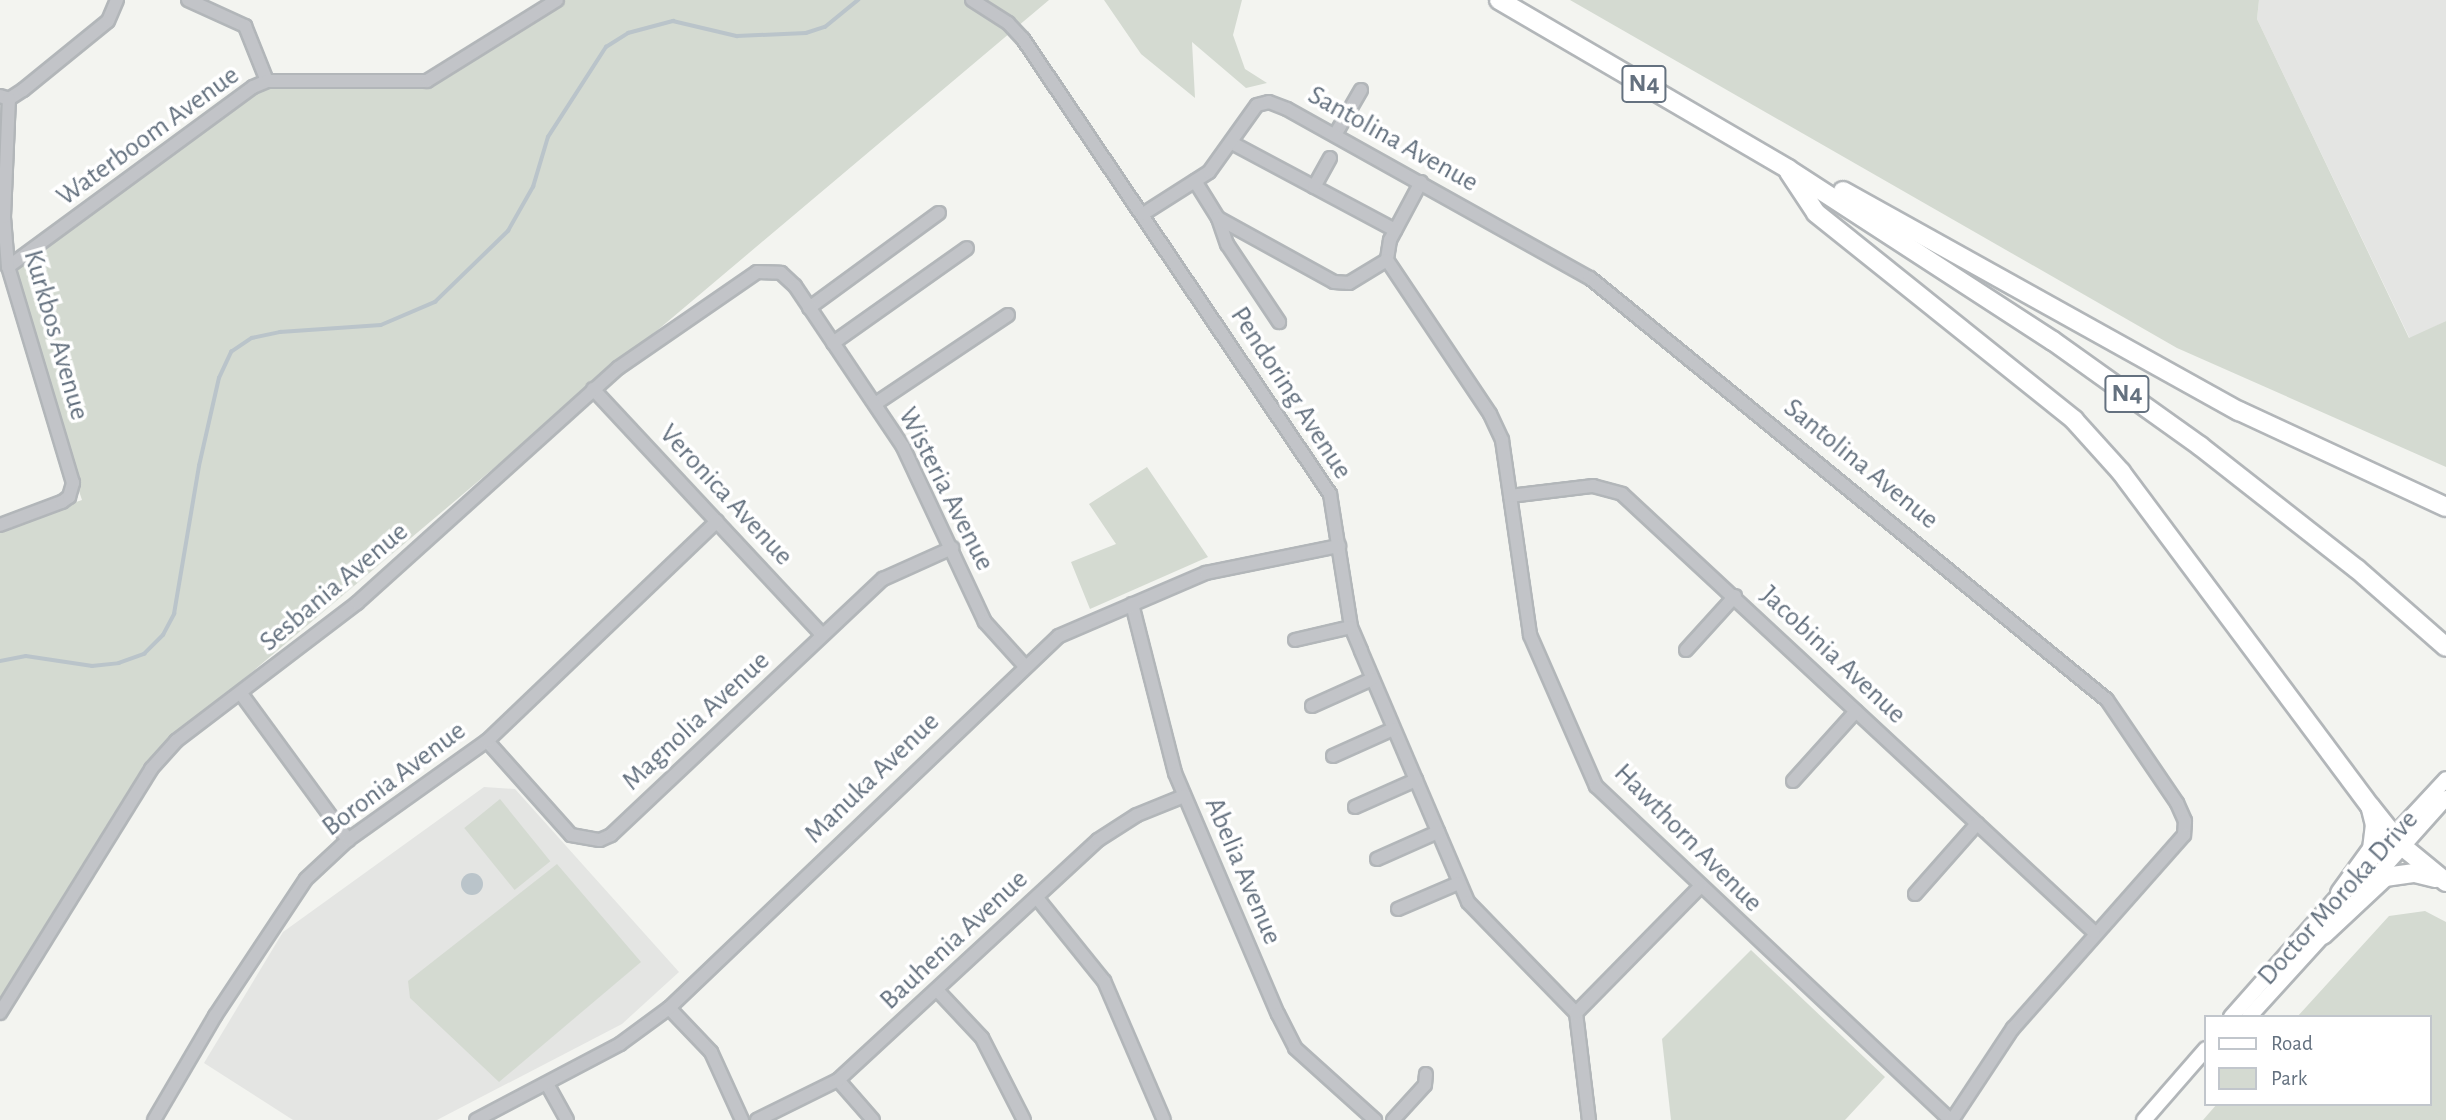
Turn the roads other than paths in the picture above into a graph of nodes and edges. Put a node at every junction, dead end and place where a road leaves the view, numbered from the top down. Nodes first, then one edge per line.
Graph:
1 (117, 0) edge
2 (188, 0) edge
3 (557, 0) edge
4 (972, 0) edge
5 (1499, 0) edge
6 (540, 5) edge
7 (267, 81) junction
8 (1361, 90) dead end
9 (4, 97) edge
10 (1335, 135) junction
11 (1231, 143) junction
12 (1330, 158) dead end
13 (1788, 169) junction
14 (1195, 181) junction
15 (1421, 182) junction
16 (1314, 187) junction
17 (939, 213) dead end
18 (1143, 214) junction
19 (1218, 218) junction
20 (1395, 230) junction
21 (967, 248) dead end
22 (1387, 260) junction
23 (8, 268) junction
24 (773, 270) joint
25 (809, 308) junction
26 (1008, 315) dead end
27 (1279, 322) dead end
28 (833, 343) junction
29 (593, 389) junction
30 (875, 404) junction
31 (1510, 496) junction
32 (2446, 507) edge
33 (717, 521) junction
34 (0, 525) edge
35 (1339, 546) junction
36 (952, 548) junction
37 (1735, 596) junction
38 (1132, 604) junction
39 (1351, 627) junction
40 (822, 635) junction
41 (1295, 640) dead end
42 (2446, 647) edge
43 (1686, 650) dead end
44 (1024, 665) junction
45 (1373, 679) junction
46 (242, 695) junction
47 (1311, 706) dead end
48 (1856, 711) junction
49 (1394, 729) junction
50 (487, 741) junction
51 (1333, 756) dead end
52 (2446, 779) edge
53 (1416, 780) junction
54 (1793, 781) dead end
55 (1184, 796) junction
56 (2446, 798) edge
57 (2370, 806) junction
58 (1355, 807) dead end
59 (1977, 824) junction
60 (1438, 832) junction
61 (348, 840) junction
62 (2398, 841) junction
63 (1377, 859) dead end
64 (2444, 881) edge
65 (1460, 883) junction
66 (1700, 887) junction
67 (2340, 893) junction
68 (1915, 894) dead end
69 (1037, 898) junction
70 (1398, 909) dead end
71 (2094, 932) junction
72 (2323, 935) junction
73 (937, 990) junction
74 (669, 1008) junction
75 (0, 1013) edge
76 (1576, 1013) junction
77 (2233, 1015) edge
78 (2251, 1015) edge
79 (2204, 1052) edge
80 (2204, 1057) edge
81 (2194, 1066) junction
82 (1426, 1074) dead end
83 (838, 1080) junction
84 (547, 1084) junction
85 (154, 1120) edge
86 (476, 1120) edge
87 (567, 1120) edge
88 (742, 1120) edge
89 (757, 1120) edge
90 (873, 1120) edge
91 (1024, 1120) edge
92 (1164, 1120) edge
93 (1375, 1120) edge
94 (1393, 1120) edge
95 (1589, 1120) edge
96 (1952, 1120) edge
97 (2144, 1120) edge

1 - 9 street
2 - 7 street
3 - 6 street, Waterboom Avenue
4 - 18 street, Pendoring Avenue
5 - 13 highway, N4
6 - 7 street, Waterboom Avenue
7 - 23 street, Waterboom Avenue
8 - 10 street
9 - 23 street, Kurkbos Avenue
10 - 11 street, Santolina Avenue
10 - 15 street, Santolina Avenue
11 - 14 street, Santolina Avenue
11 - 16 street
12 - 16 street
13 - 32 highway
13 - 42 highway, N4
13 - 57 highway
14 - 18 street, Santolina Avenue
14 - 19 street
15 - 20 street
15 - 71 street, Santolina Avenue
16 - 20 street
17 - 25 street
18 - 35 street, Pendoring Avenue
19 - 22 street
19 - 27 street
20 - 22 street
21 - 28 street
22 - 31 street, Hawthorn Avenue
23 - 34 street, Kurkbos Avenue
24 - 25 street, Wisteria Avenue
24 - 29 street, Sesbania Avenue
25 - 28 street, Wisteria Avenue
26 - 30 street
28 - 30 street, Wisteria Avenue
29 - 33 street, Veronica Avenue
29 - 46 street, Sesbania Avenue
30 - 36 street, Wisteria Avenue
31 - 37 street, Jacobinia Avenue
31 - 66 street, Hawthorn Avenue
33 - 40 street, Veronica Avenue
33 - 50 street, Boronia Avenue
35 - 38 street, Manuka Avenue
35 - 39 street, Pendoring Avenue
36 - 40 street, Magnolia Avenue
36 - 44 street, Wisteria Avenue
37 - 43 street
37 - 48 street, Jacobinia Avenue
38 - 44 street, Manuka Avenue
38 - 55 street, Abelia Avenue
39 - 41 street
39 - 45 street, Pendoring Avenue
40 - 50 street, Magnolia Avenue
44 - 74 street, Manuka Avenue
45 - 47 street
45 - 49 street, Pendoring Avenue
46 - 61 street
46 - 75 street, Sesbania Avenue
48 - 54 street
48 - 59 street, Jacobinia Avenue
49 - 51 street
49 - 53 street, Pendoring Avenue
50 - 61 street, Boronia Avenue
52 - 62 main road, Doctor Moroka Drive
53 - 58 street
53 - 60 street, Pendoring Avenue
55 - 69 street, Bauhenia Avenue
55 - 93 street, Abelia Avenue
56 - 62 main road, Doctor Moroka Drive
57 - 62 highway
57 - 67 highway
59 - 68 street
59 - 71 street, Jacobinia Avenue
60 - 63 street
60 - 65 street, Pendoring Avenue
61 - 85 street, Boronia Avenue
62 - 64 highway
62 - 67 main road, Doctor Moroka Drive
62 - 72 main road, Doctor Moroka Drive
64 - 72 highway
65 - 70 street
65 - 76 street, Pendoring Avenue
66 - 76 street
66 - 96 street, Hawthorn Avenue
67 - 77 main road, Doctor Moroka Drive
69 - 73 street, Bauhenia Avenue
69 - 92 street
71 - 96 street, Santolina Avenue
72 - 78 main road, Doctor Moroka Drive
73 - 83 street, Bauhenia Avenue
73 - 91 street
74 - 84 street, Manuka Avenue
74 - 88 street
76 - 95 street
79 - 81 main road
80 - 81 main road
81 - 97 main road
82 - 94 street
83 - 89 street, Bauhenia Avenue
83 - 90 street
84 - 86 street, Manuka Avenue
84 - 87 street

